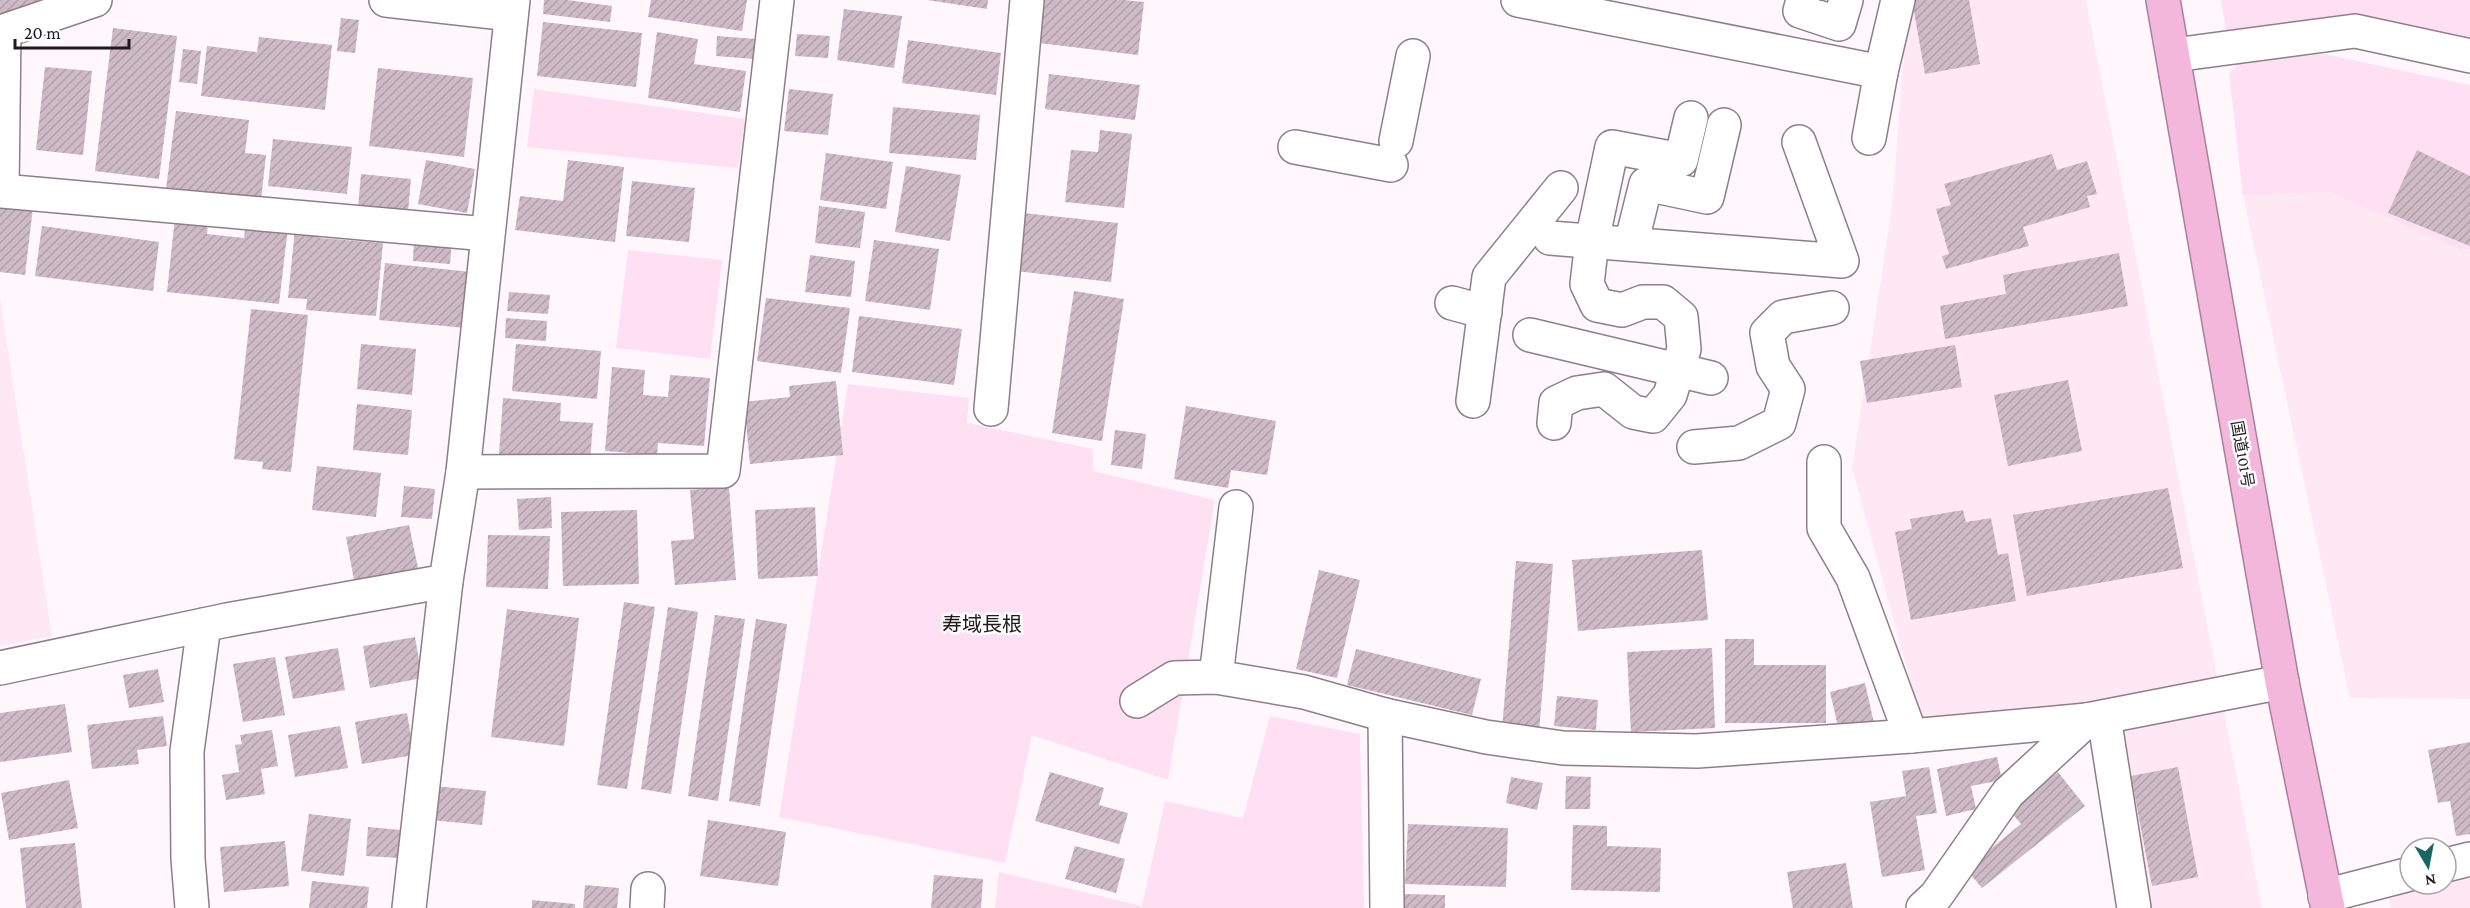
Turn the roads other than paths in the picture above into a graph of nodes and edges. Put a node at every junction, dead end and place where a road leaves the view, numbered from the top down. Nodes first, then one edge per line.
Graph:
1 (95, 0) edge
2 (386, 0) edge
3 (777, 0) edge
4 (1027, 0) edge
5 (1518, 0) edge
6 (1803, 0) edge
7 (1846, 0) edge
8 (1898, 0) edge
9 (2163, 0) edge
10 (512, 7) edge
11 (2174, 55) junction
12 (1413, 56) dead end
13 (2470, 56) edge
14 (1881, 72) junction
15 (1692, 118) dead end
16 (1724, 125) dead end
17 (1869, 138) dead end
18 (1799, 142) dead end
19 (1295, 147) dead end
20 (1561, 188) dead end
21 (487, 234) junction
22 (1550, 238) dead end
23 (1592, 241) junction
24 (1631, 244) junction
25 (1452, 303) dead end
26 (1832, 308) dead end
27 (1485, 312) junction
28 (1530, 335) dead end
29 (1678, 368) junction
30 (1711, 378) dead end
31 (1473, 401) dead end
32 (991, 409) dead end
33 (1554, 423) dead end
34 (1694, 447) dead end
35 (1824, 462) dead end
36 (463, 472) junction
37 (1236, 507) dead end
38 (446, 581) junction
39 (204, 624) junction
40 (0, 668) edge
41 (1216, 677) junction
42 (2282, 682) junction
43 (1137, 701) dead end
44 (1385, 715) junction
45 (2095, 718) junction
46 (1911, 736) junction
47 (2398, 878) edge
48 (2326, 902) edge
49 (192, 908) edge
50 (409, 908) edge
51 (1387, 908) edge
52 (1923, 908) edge
53 (2134, 908) edge

1 - 21 street
2 - 10 street
3 - 36 street
4 - 32 street
5 - 14 street
6 - 7 street
8 - 14 street
9 - 11 highway, 国道101号
10 - 21 street
11 - 13 street
11 - 42 highway, 国道101号
12 - 19 street
14 - 17 street
15 - 23 street
16 - 24 street
18 - 24 street
20 - 27 street
21 - 36 street
22 - 23 street
23 - 24 street
23 - 29 street
25 - 27 street
26 - 34 street
27 - 31 street
28 - 29 street
29 - 30 street
29 - 33 street
35 - 46 street
36 - 38 street
37 - 41 street
38 - 39 street
38 - 50 street
39 - 40 street
39 - 49 street
41 - 43 street
41 - 44 street
42 - 45 street
42 - 48 highway, 国道101号
44 - 46 street
44 - 51 street
45 - 46 street
45 - 52 street
45 - 53 street
47 - 48 street

